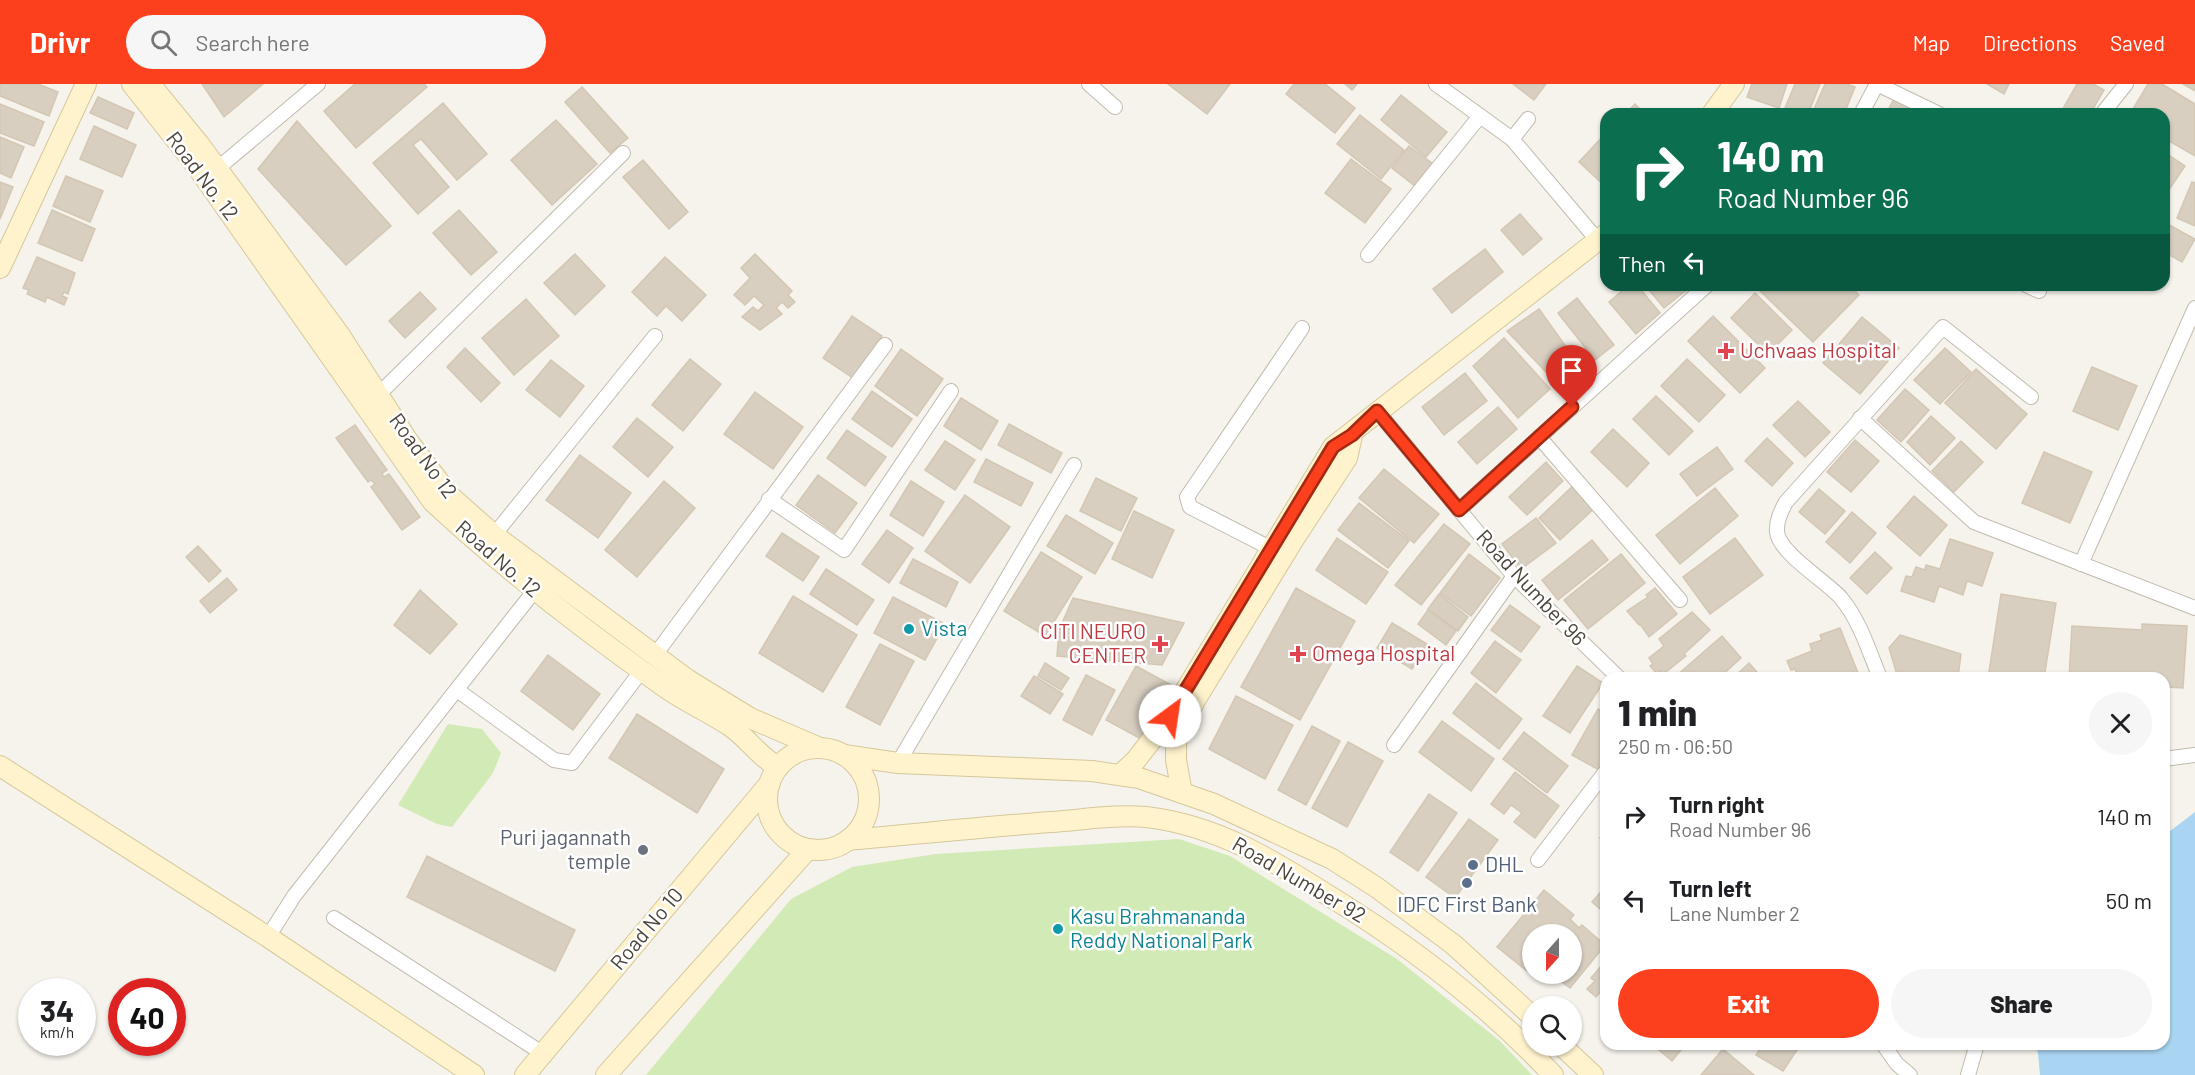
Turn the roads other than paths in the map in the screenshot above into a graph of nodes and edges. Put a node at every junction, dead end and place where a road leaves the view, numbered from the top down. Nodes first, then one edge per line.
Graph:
1 (86, 84) edge
2 (132, 84) edge
3 (150, 84) edge
4 (318, 84) edge
5 (1089, 84) edge
6 (1436, 84) edge
7 (1734, 84) edge
8 (1877, 84) edge
9 (2126, 84) edge
10 (1114, 107) dead end
11 (1717, 108) edge
12 (1864, 108) edge
13 (1927, 108) edge
14 (2107, 108) edge
15 (1480, 116) junction
16 (1528, 118) dead end
17 (1512, 139) junction
18 (623, 153) dead end
19 (217, 169) junction
20 (1600, 235) edge
21 (6, 240) edge
22 (1600, 240) edge
23 (1368, 255) dead end
24 (0, 268) edge
25 (1700, 291) edge
26 (2195, 308) edge
27 (1302, 328) dead end
28 (655, 336) dead end
29 (885, 345) dead end
30 (951, 391) dead end
31 (379, 394) junction
32 (2031, 397) dead end
33 (1377, 411) junction
34 (1860, 418) junction
35 (1352, 435) junction
36 (1539, 437) junction
37 (1074, 465) dead end
38 (769, 499) junction
39 (1459, 510) junction
40 (494, 535) junction
41 (1270, 548) junction
42 (2081, 564) junction
43 (1514, 576) junction
44 (535, 590) junction
45 (1680, 600) dead end
46 (2195, 608) edge
47 (648, 663) junction
48 (1613, 672) edge
49 (1878, 672) edge
50 (457, 690) junction
51 (1394, 745) dead end
52 (819, 748) junction
53 (844, 755) junction
54 (2195, 755) edge
55 (2170, 758) edge
56 (898, 763) junction
57 (0, 766) edge
58 (774, 775) junction
59 (1120, 775) junction
60 (1600, 779) edge
61 (1182, 793) junction
62 (848, 840) junction
63 (808, 849) junction
64 (1332, 859) junction
65 (1538, 860) dead end
66 (1315, 886) junction
67 (334, 918) dead end
68 (268, 937) junction
69 (1522, 1007) edge
70 (1887, 1050) edge
71 (1975, 1050) edge
72 (543, 1053) junction
73 (1573, 1056) edge
74 (474, 1075) edge
75 (525, 1075) edge
76 (606, 1075) edge
77 (1553, 1075) edge
78 (1593, 1075) edge
79 (1910, 1075) edge
80 (1968, 1075) edge

1 - 21 main road
2 - 44 main road, Road No. 12
3 - 19 main road, Road No 12
4 - 19 street
5 - 10 street
6 - 15 street
7 - 11 main road
8 - 12 street
8 - 13 street
9 - 14 street
15 - 17 street
15 - 23 street
16 - 17 street
17 - 20 street
18 - 31 street
19 - 31 main road, Road No 12
21 - 24 main road
22 - 33 main road
25 - 36 street
26 - 42 street
27 - 41 street
28 - 40 street
29 - 38 street
30 - 38 street
31 - 40 main road, Road No 12
32 - 34 street
33 - 35 main road
33 - 39 street, Road Number 96
34 - 42 street
34 - 49 street
35 - 41 main road
35 - 61 main road
36 - 39 street
36 - 45 street
37 - 56 street
38 - 47 street
39 - 43 street, Road Number 96
40 - 47 main road, Road No 12
41 - 59 main road
42 - 46 street
43 - 48 street, Road Number 96
43 - 51 street
44 - 47 main road, Road No. 12
44 - 50 street
47 - 50 street
47 - 52 main road, Road No 12
47 - 58 main road, Road No. 12
50 - 68 street
52 - 53 main road
52 - 58 main road
53 - 56 main road, Road Number 92
53 - 62 main road
54 - 55 street
56 - 59 main road, Road Number 92
57 - 68 main road
58 - 63 main road
58 - 72 main road, Road No 10
59 - 61 main road, Road Number 92
60 - 65 street
61 - 64 main road, Road Number 92
62 - 63 main road
62 - 66 main road, Road Number 92
63 - 76 main road
64 - 66 main road
64 - 69 main road, Road Number 92
66 - 77 main road, Road Number 92
67 - 72 street
68 - 74 main road
70 - 79 street
71 - 80 street
72 - 75 main road, Road No 10
73 - 78 main road

